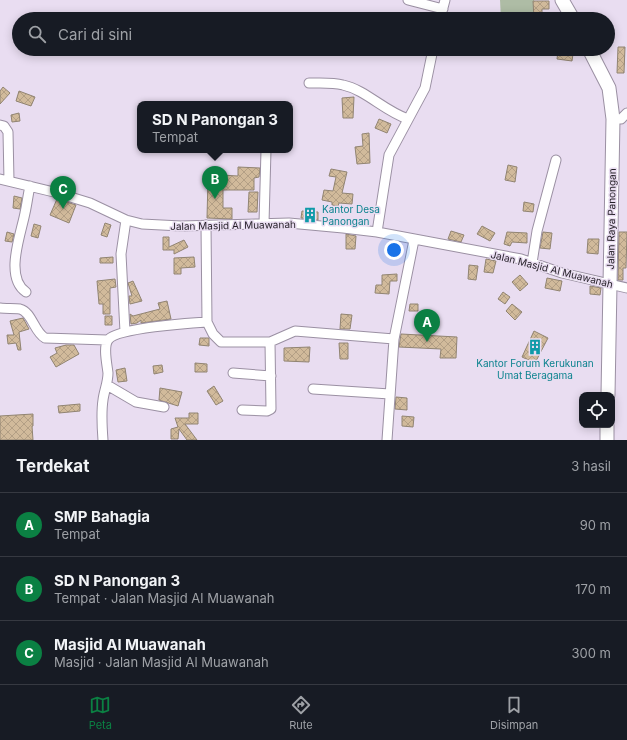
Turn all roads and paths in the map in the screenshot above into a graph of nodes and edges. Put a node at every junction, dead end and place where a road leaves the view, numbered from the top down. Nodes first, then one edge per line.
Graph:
1 (408, 0) edge
2 (562, 0) edge
3 (444, 4) edge
4 (569, 12) edge
5 (432, 56) edge
6 (593, 56) edge
7 (309, 83) dead end
8 (622, 118) edge
9 (408, 119) junction
10 (0, 124) edge
11 (266, 153) edge
12 (556, 160) dead end
13 (4, 180) edge
14 (30, 186) junction
15 (126, 220) junction
16 (264, 223) junction
17 (206, 225) junction
18 (378, 232) junction
19 (414, 240) junction
20 (532, 263) junction
21 (610, 284) junction
22 (627, 288) edge
23 (26, 292) dead end
24 (0, 308) edge
25 (207, 322) junction
26 (125, 332) junction
27 (394, 339) junction
28 (107, 340) junction
29 (270, 342) junction
30 (233, 373) dead end
31 (271, 376) junction
32 (107, 385) junction
33 (313, 389) dead end
34 (608, 392) edge
35 (390, 394) junction
36 (164, 407) dead end
37 (242, 410) dead end
38 (607, 428) edge
39 (103, 440) edge
40 (387, 440) edge
41 (607, 440) edge

1 - 3 street
2 - 4 main road
5 - 9 street
6 - 8 main road, Jalan Raya Panongan
7 - 9 street
8 - 21 main road, Jalan Raya Panongan
9 - 18 street
10 - 13 street
11 - 16 street
12 - 20 street
13 - 14 street, Jalan Masjid Al Muawanah
14 - 15 street, Jalan Masjid Al Muawanah
14 - 23 street
15 - 17 street, Jalan Masjid Al Muawanah
15 - 26 street
16 - 17 street, Jalan Masjid Al Muawanah
16 - 18 street, Jalan Masjid Al Muawanah
17 - 25 street
18 - 19 street, Jalan Masjid Al Muawanah
19 - 20 street, Jalan Masjid Al Muawanah
19 - 27 street
20 - 21 street, Jalan Masjid Al Muawanah
21 - 22 street, Jalan Masjid Al Muawanah
21 - 34 main road, Jalan Raya Panongan
24 - 28 street
25 - 26 street
25 - 29 street
26 - 28 street
27 - 29 street
27 - 35 street
28 - 32 street
29 - 31 street
30 - 31 street
31 - 37 street
32 - 36 street
32 - 39 street
33 - 35 street
35 - 40 street
38 - 41 main road

